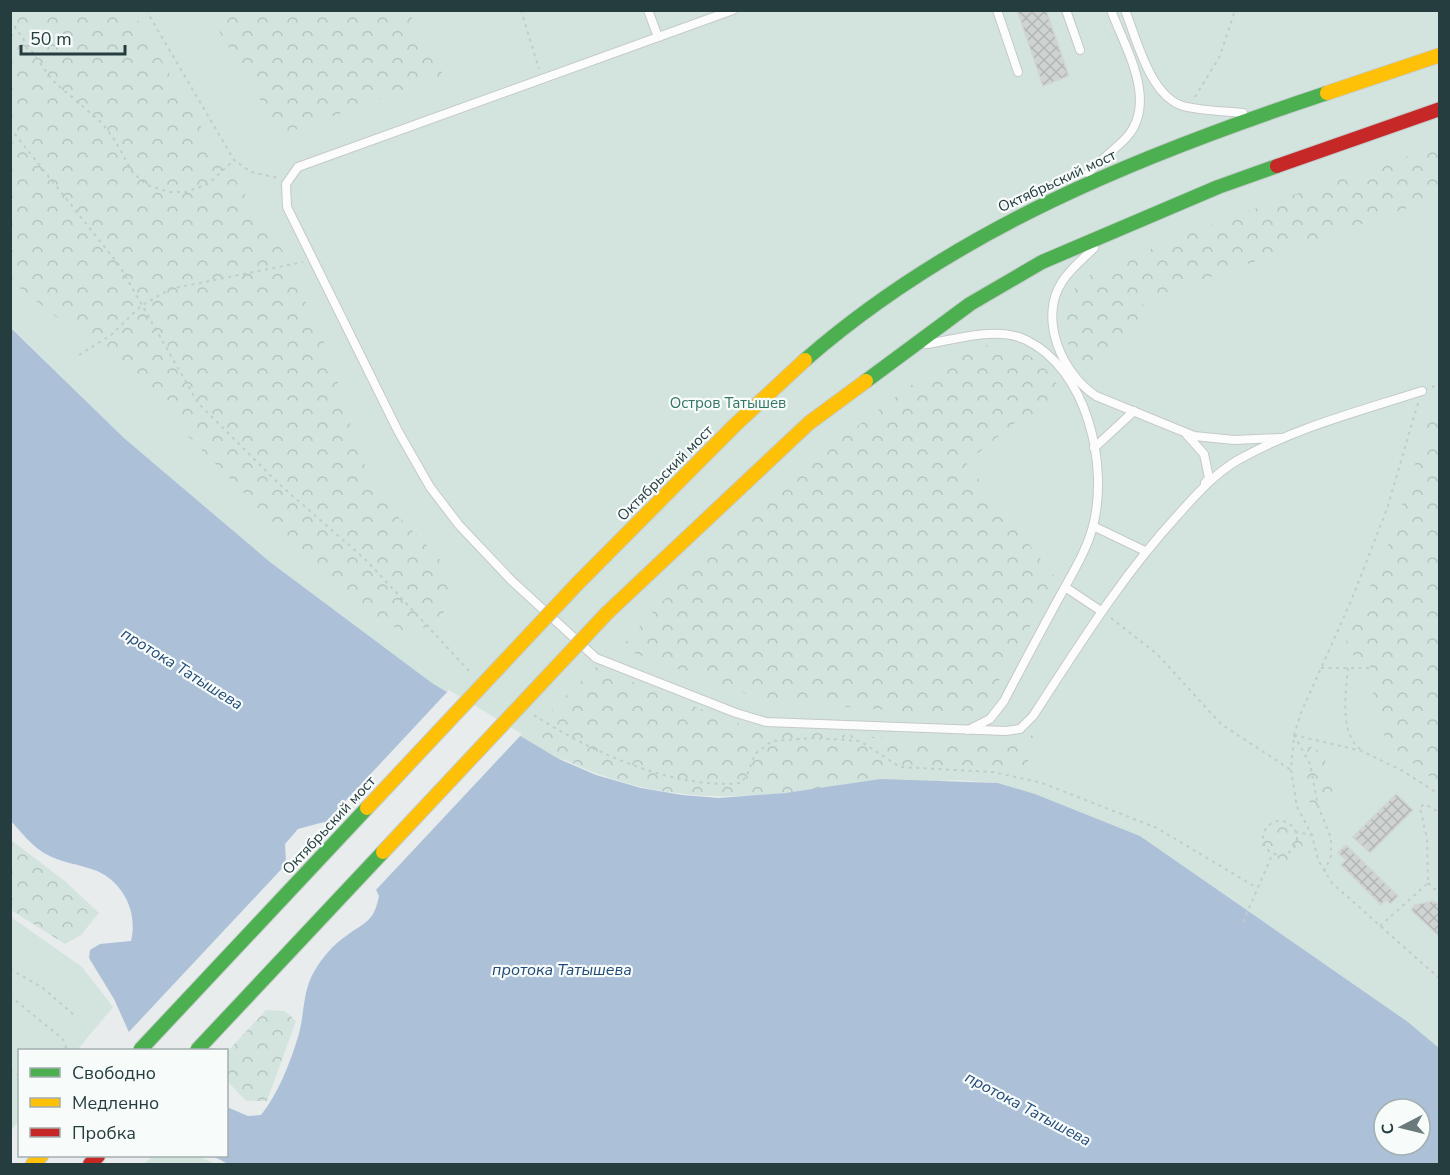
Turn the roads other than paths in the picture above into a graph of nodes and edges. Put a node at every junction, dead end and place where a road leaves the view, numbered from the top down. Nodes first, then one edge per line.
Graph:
1 (648, 10) edge
2 (733, 10) edge
3 (997, 10) edge
4 (1066, 10) edge
5 (1111, 10) edge
6 (1125, 10) edge
7 (658, 37) junction
8 (1080, 50) dead end
9 (1440, 55) edge
10 (1018, 72) dead end
11 (1440, 109) edge
12 (1263, 114) junction
13 (1064, 195) junction
14 (1109, 232) junction
15 (911, 346) junction
16 (1422, 391) road end
17 (1134, 411) junction
18 (1186, 434) junction
19 (1283, 438) junction
20 (1094, 448) junction
21 (1203, 487) junction
22 (1093, 526) junction
23 (1145, 551) junction
24 (1065, 586) junction
25 (1101, 611) junction
26 (965, 731) junction
27 (141, 1049) edge
28 (198, 1049) edge

1 - 7 lane
2 - 7 lane
3 - 10 lane
4 - 8 lane
5 - 13 lane
6 - 12 lane
7 - 26 lane
9 - 12 main road, Октябрьский мост
11 - 14 main road
12 - 13 main road, Октябрьский мост
13 - 27 main road, Октябрьский мост, bridge
14 - 15 main road
14 - 17 lane
15 - 20 lane
15 - 28 main road, bridge
16 - 19 lane
17 - 18 lane
17 - 20 lane
18 - 19 lane
18 - 21 lane
19 - 21 lane
20 - 22 lane
21 - 23 lane
22 - 23 lane
22 - 24 lane
23 - 25 lane
24 - 25 lane
24 - 26 lane
25 - 26 lane

